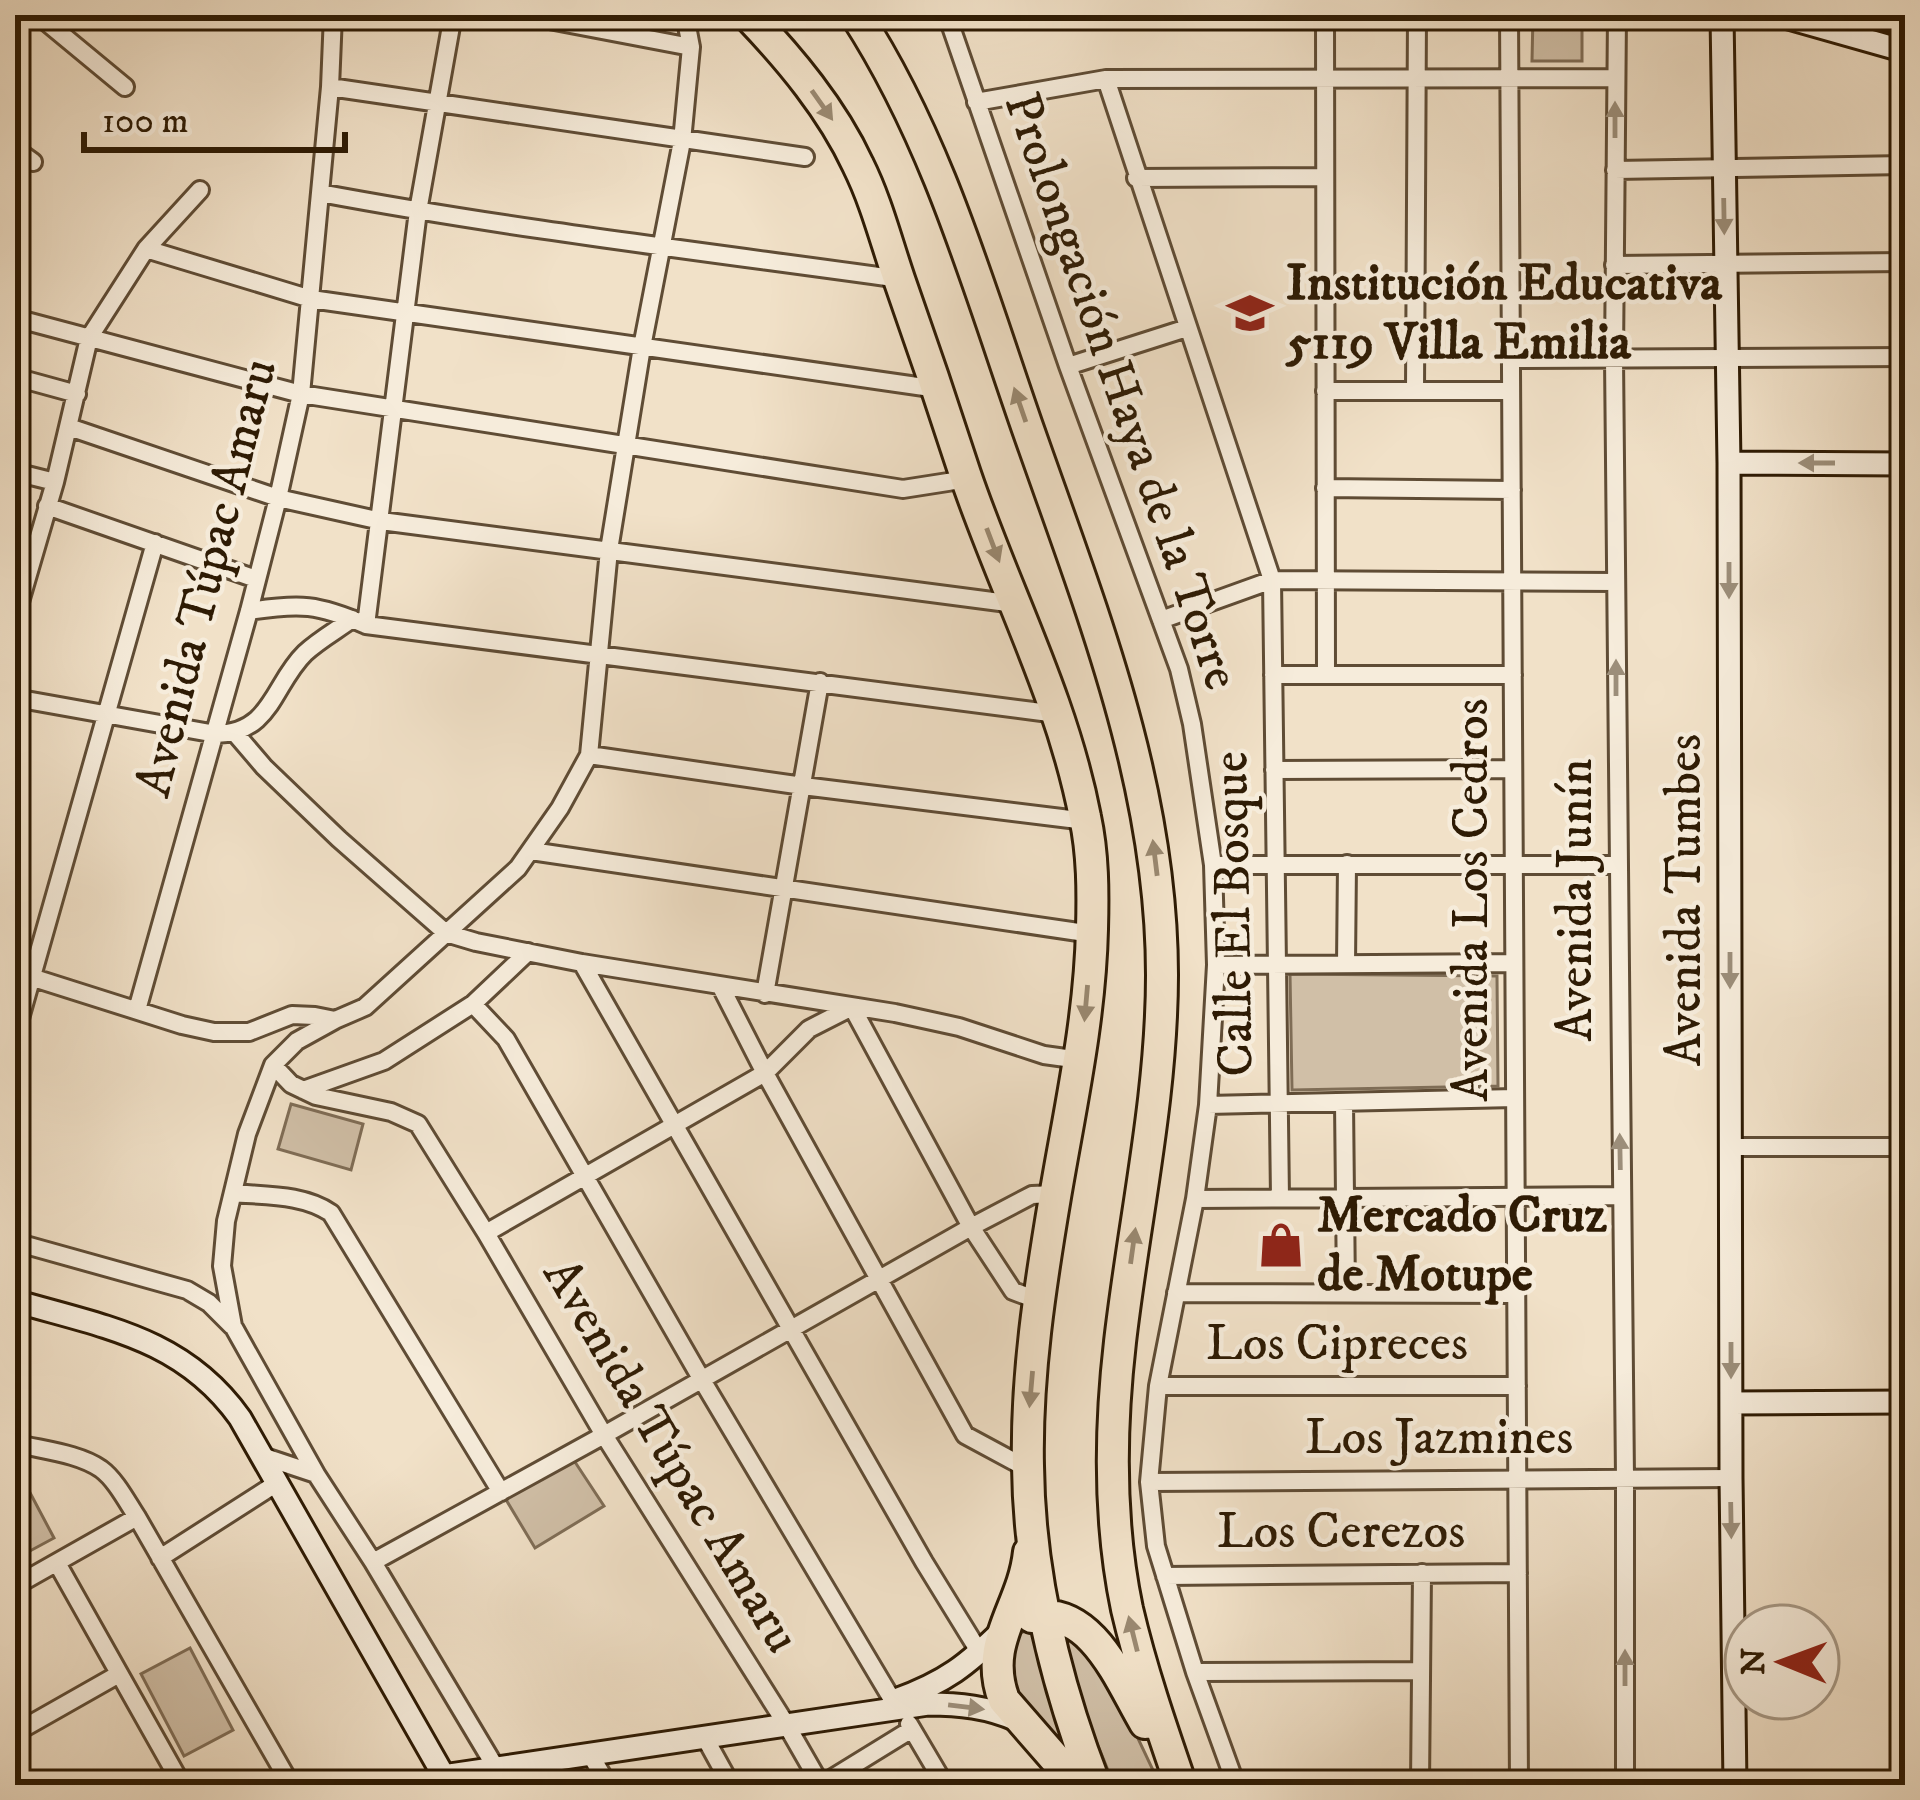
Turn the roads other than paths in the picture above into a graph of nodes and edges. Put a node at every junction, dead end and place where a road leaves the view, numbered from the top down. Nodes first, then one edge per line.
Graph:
1 (38, 15) edge
2 (333, 15) edge
3 (453, 15) edge
4 (523, 15) edge
5 (681, 15) edge
6 (748, 15) edge
7 (856, 15) edge
8 (947, 15) edge
9 (1324, 15) edge
10 (1417, 15) edge
11 (1509, 15) edge
12 (1617, 15) edge
13 (1722, 15) edge
14 (1778, 15) edge
15 (691, 47) junction
16 (1905, 51) edge
17 (1417, 78) junction
18 (1509, 78) junction
19 (1616, 78) junction
20 (1106, 79) junction
21 (1325, 80) junction
22 (125, 87) dead end
23 (330, 87) junction
24 (976, 101) junction
25 (436, 105) junction
26 (682, 141) junction
27 (15, 149) edge
28 (806, 157) dead end
29 (32, 162) dead end
30 (1905, 165) edge
31 (1723, 168) junction
32 (1616, 170) junction
33 (1325, 177) junction
34 (1136, 178) junction
35 (200, 190) dead end
36 (320, 193) junction
37 (418, 211) junction
38 (660, 248) junction
39 (146, 249) junction
40 (1905, 262) edge
41 (1725, 264) junction
42 (1614, 265) junction
43 (900, 279) junction
44 (311, 299) junction
45 (404, 312) junction
46 (15, 319) edge
47 (1187, 328) junction
48 (89, 338) junction
49 (642, 347) junction
50 (1905, 357) edge
51 (1614, 358) junction
52 (1727, 358) junction
53 (1511, 359) junction
54 (1069, 366) junction
55 (15, 377) edge
56 (938, 389) junction
57 (1415, 391) junction
58 (1511, 391) junction
59 (1325, 392) junction
60 (77, 394) junction
61 (301, 394) junction
62 (393, 410) junction
63 (69, 427) junction
64 (626, 447) junction
65 (1729, 463) junction
66 (1905, 464) edge
67 (15, 472) edge
68 (967, 478) junction
69 (55, 482) junction
70 (1325, 488) junction
71 (1512, 490) junction
72 (278, 498) junction
73 (47, 506) junction
74 (381, 521) junction
75 (155, 543) junction
76 (609, 550) junction
77 (256, 579) junction
78 (1272, 580) junction
79 (1325, 580) junction
80 (1512, 581) junction
81 (1616, 582) junction
82 (1016, 604) junction
83 (249, 611) junction
84 (15, 619) edge
85 (1161, 620) junction
86 (359, 622) junction
87 (598, 654) junction
88 (1326, 674) junction
89 (1273, 675) junction
90 (1513, 675) junction
91 (820, 682) junction
92 (15, 698) edge
93 (107, 712) junction
94 (1058, 714) junction
95 (225, 733) junction
96 (589, 755) junction
97 (1513, 769) junction
98 (1274, 770) junction
99 (802, 786) junction
100 (1086, 821) junction
101 (531, 850) junction
102 (1276, 864) junction
103 (1213, 865) junction
104 (1347, 865) junction
105 (1618, 865) junction
106 (1514, 866) junction
107 (785, 888) junction
108 (446, 932) junction
109 (1092, 934) junction
110 (528, 952) junction
111 (582, 963) junction
112 (1514, 963) junction
113 (1277, 964) junction
114 (1346, 964) junction
115 (1216, 965) junction
116 (24, 974) edge
117 (721, 987) junction
118 (765, 994) junction
119 (473, 1004) junction
120 (852, 1007) junction
121 (137, 1010) junction
122 (335, 1020) junction
123 (15, 1036) edge
124 (1081, 1060) junction
125 (273, 1064) junction
126 (765, 1072) junction
127 (303, 1090) junction
128 (1515, 1098) junction
129 (1343, 1102) junction
130 (1279, 1103) junction
131 (1208, 1105) junction
132 (674, 1126) junction
133 (1730, 1147) junction
134 (1905, 1147) edge
135 (585, 1177) junction
136 (232, 1193) junction
137 (1055, 1194) junction
138 (1621, 1196) junction
139 (1515, 1197) junction
140 (1280, 1198) junction
141 (1345, 1198) junction
142 (1195, 1199) junction
143 (971, 1227) junction
144 (486, 1233) junction
145 (15, 1242) edge
146 (879, 1280) junction
147 (1176, 1292) junction
148 (1346, 1292) junction
149 (1516, 1294) junction
150 (15, 1301) edge
151 (1040, 1301) junction
152 (233, 1326) junction
153 (791, 1330) junction
154 (702, 1381) junction
155 (1517, 1386) junction
156 (1158, 1387) junction
157 (1905, 1402) edge
158 (1731, 1403) junction
159 (604, 1436) junction
160 (15, 1444) edge
161 (262, 1456) junction
162 (1028, 1469) junction
163 (316, 1474) junction
164 (1625, 1478) junction
165 (1731, 1478) junction
166 (1517, 1480) junction
167 (1149, 1482) junction
168 (277, 1483) junction
169 (501, 1492) junction
170 (137, 1517) junction
171 (1031, 1528) junction
172 (160, 1558) junction
173 (57, 1562) junction
174 (373, 1562) junction
175 (1422, 1573) junction
176 (1518, 1573) junction
177 (1165, 1576) junction
178 (15, 1586) edge
179 (1045, 1615) junction
180 (1005, 1629) junction
181 (980, 1653) junction
182 (1421, 1671) junction
183 (1195, 1672) junction
184 (119, 1674) junction
185 (897, 1704) junction
186 (786, 1724) junction
187 (1029, 1726) junction
188 (912, 1730) junction
189 (15, 1733) edge
190 (704, 1736) junction
191 (590, 1754) junction
192 (502, 1776) edge
193 (440, 1782) edge
194 (179, 1784) edge
195 (291, 1785) edge
196 (608, 1785) edge
197 (731, 1785) edge
198 (821, 1785) edge
199 (945, 1785) edge
200 (1078, 1785) edge
201 (1095, 1785) edge
202 (1181, 1785) edge
203 (1236, 1785) edge
204 (1420, 1785) edge
205 (1519, 1785) edge
206 (1625, 1785) edge
207 (1735, 1785) edge

1 - 22 street
2 - 23 street, Avenida Túpac Amaru
3 - 25 street
4 - 15 street
5 - 15 street
6 -> 43 highway
202 -> 7 highway
8 - 24 street, Prolongación Haya de la Torre
9 - 21 street
10 - 17 street
11 - 18 street, Avenida Los Cedros
12 - 19 street, Avenida Junín
13 - 31 street, Avenida Tumbes
14 - 16 street
15 - 26 street
17 - 18 street
17 - 21 street
17 - 57 street
18 - 19 street
18 - 53 street, Avenida Los Cedros
32 -> 19 street, Avenida Junín
20 - 21 street
20 - 24 street
20 - 34 street, Calle El Bosque
21 - 33 street
23 - 25 street
23 - 36 street, Avenida Túpac Amaru
24 - 54 street, Prolongación Haya de la Torre
25 - 26 street
25 - 37 street
26 - 28 street
26 - 38 street
27 - 29 street
30 - 31 street
31 - 32 street
31 -> 41 street, Avenida Tumbes
32 - 42 street, Avenida Junín
33 - 34 street
33 - 59 street
34 - 47 street, Calle El Bosque
35 - 39 street
36 - 37 street
36 - 44 street, Avenida Túpac Amaru
37 - 38 street
37 - 45 street
38 - 43 street
38 - 49 street
39 - 44 street
39 - 48 street
40 - 41 street
41 - 42 street
41 - 52 street, Avenida Tumbes
42 - 51 street, Avenida Junín
43 - 56 highway
44 - 45 street
44 - 61 street, Avenida Túpac Amaru
45 - 49 street
45 - 62 street
46 - 48 street
47 - 54 street
47 - 78 street, Calle El Bosque
48 - 60 street
48 - 61 street
49 - 56 street
49 - 64 street
50 - 52 street
51 - 52 street
51 - 53 street
51 - 81 street, Avenida Junín
52 - 65 street, Avenida Tumbes
53 - 58 street, Avenida Los Cedros
54 - 85 street, Prolongación Haya de la Torre
55 - 60 street
56 - 68 highway
57 - 58 street
57 - 59 street
58 - 71 street, Avenida Los Cedros
59 - 70 street
60 - 63 street
61 - 62 street
61 - 72 street, Avenida Túpac Amaru
62 - 64 street
62 - 74 street
63 - 69 street
63 - 72 street
64 - 68 street
64 - 76 street
66 -> 65 street
65 -> 133 street, Avenida Tumbes
67 - 69 street
68 -> 82 highway
69 - 73 street
70 - 71 street
70 - 79 street
71 - 80 street, Avenida Los Cedros
72 - 74 street
72 - 77 street, Avenida Túpac Amaru
73 - 75 street
73 - 84 street
74 - 76 street
74 - 86 street
75 - 77 street
75 - 93 street
76 - 82 street
76 - 87 street
77 - 83 street, Avenida Túpac Amaru
78 - 79 street
78 - 85 street
78 - 89 street, Calle El Bosque
79 - 80 street
79 - 88 street
80 - 81 street
80 - 90 street, Avenida Los Cedros
105 -> 81 street, Avenida Junín
82 - 94 highway
83 - 86 street
83 - 95 street, Avenida Túpac Amaru
85 - 103 street, Prolongación Haya de la Torre
86 - 87 street
86 - 95 street
87 - 91 street
87 - 96 street
88 - 89 street
88 - 90 street
89 - 98 street, Calle El Bosque
90 - 97 street, Avenida Los Cedros
91 - 94 street
91 - 99 street
92 - 93 street
93 - 95 street
93 - 116 street
94 - 100 highway
95 - 108 street
95 - 121 street, Avenida Túpac Amaru
96 - 99 street
96 - 101 street
97 - 98 street
97 - 106 street, Avenida Los Cedros
98 - 102 street, Calle El Bosque
99 - 100 street
99 - 107 street
100 - 109 highway
101 - 107 street
101 - 108 street
102 - 103 street
102 - 104 street
102 - 113 street, Calle El Bosque
103 - 115 street, Prolongación Haya de la Torre
104 - 106 street
104 - 114 street
105 - 106 street
138 -> 105 street, Avenida Junín
106 - 112 street, Avenida Los Cedros
107 - 109 street
107 - 118 street
108 - 110 street
108 - 122 street
109 -> 124 highway
110 - 111 street
110 - 119 street
111 - 117 street
111 - 132 street
112 - 114 street
112 - 128 street, Avenida Los Cedros
113 - 114 street
113 - 115 street
113 - 130 street, Calle El Bosque
115 - 131 street, Prolongación Haya de la Torre
116 - 121 street
116 - 123 street
117 - 118 street
117 - 126 street
118 - 120 street
119 - 127 street
119 - 135 street
120 - 124 street
120 - 126 street
120 - 143 street
121 - 122 street
122 - 125 street
124 - 137 highway
125 - 127 street, Avenida Túpac Amaru
125 - 136 street
126 - 132 street
126 - 146 street
127 - 144 street, Avenida Túpac Amaru
128 - 129 street
128 - 139 street, Avenida Los Cedros
129 - 130 street
129 - 141 street
130 - 131 street
130 - 140 street, Calle El Bosque
131 - 142 street, Prolongación Haya de la Torre
132 - 135 street
132 - 153 street
133 - 134 street
133 -> 158 street, Avenida Tumbes
135 - 144 street
135 - 154 street
136 - 152 street
136 - 169 street
137 - 143 street
137 - 151 highway
138 - 139 street
138 - 164 street, Avenida Junín
139 - 141 street
139 - 149 street, Avenida Los Cedros
140 - 141 street
140 - 142 street
141 - 148 street
142 - 147 street, Prolongación Haya de la Torre
143 - 146 street
143 - 151 street
144 - 159 street, Avenida Túpac Amaru
145 - 152 street
146 - 153 street
146 - 162 street
147 - 148 street
147 - 156 street, Prolongación Haya de la Torre
148 - 149 street
149 - 155 street, Avenida Los Cedros
150 - 161 street
151 -> 162 highway
152 - 163 street
153 - 154 street
153 - 181 street
154 - 159 street
154 - 185 street
155 - 156 street, Los Cipreces
155 - 166 street, Avenida Los Cedros
156 - 167 street, Prolongación Haya de la Torre
157 - 158 street
158 - 165 street, Avenida Tumbes
159 - 169 street
159 - 186 street, Avenida Túpac Amaru
160 - 170 street
161 - 163 street
161 - 168 street
162 - 171 highway
163 - 174 street
164 - 165 street, Los Jazmines
164 - 166 street, Los Jazmines
206 -> 164 street, Avenida Junín
165 -> 207 street, Avenida Tumbes
166 - 167 street, Los Jazmines
166 - 176 street, Avenida Los Cedros
167 - 177 street, Prolongación Haya de la Torre
168 - 172 street
168 - 193 street
169 - 174 street
170 - 172 street
170 - 173 street
171 - 179 highway
171 - 180 highway
172 - 195 street
173 - 178 street
173 - 184 street
174 - 192 street
175 - 176 street, Los Cerezos
175 - 177 street, Los Cerezos
175 - 182 street
176 - 205 street, Avenida Los Cedros
177 - 183 street, Prolongación Haya de la Torre
179 - 180 highway
179 - 201 highway
179 - 202 highway
180 - 181 street
180 - 187 highway
181 - 185 street
182 - 183 street
182 - 204 street
183 - 203 street, Prolongación Haya de la Torre
184 - 189 street
184 - 194 street
185 - 186 street
185 -> 187 street
185 - 188 street
186 - 190 street
186 - 198 street, Avenida Túpac Amaru
187 - 200 highway
188 - 198 street
188 - 199 street
190 - 191 street
190 - 197 street
191 - 192 street
191 - 196 street
192 - 193 street

